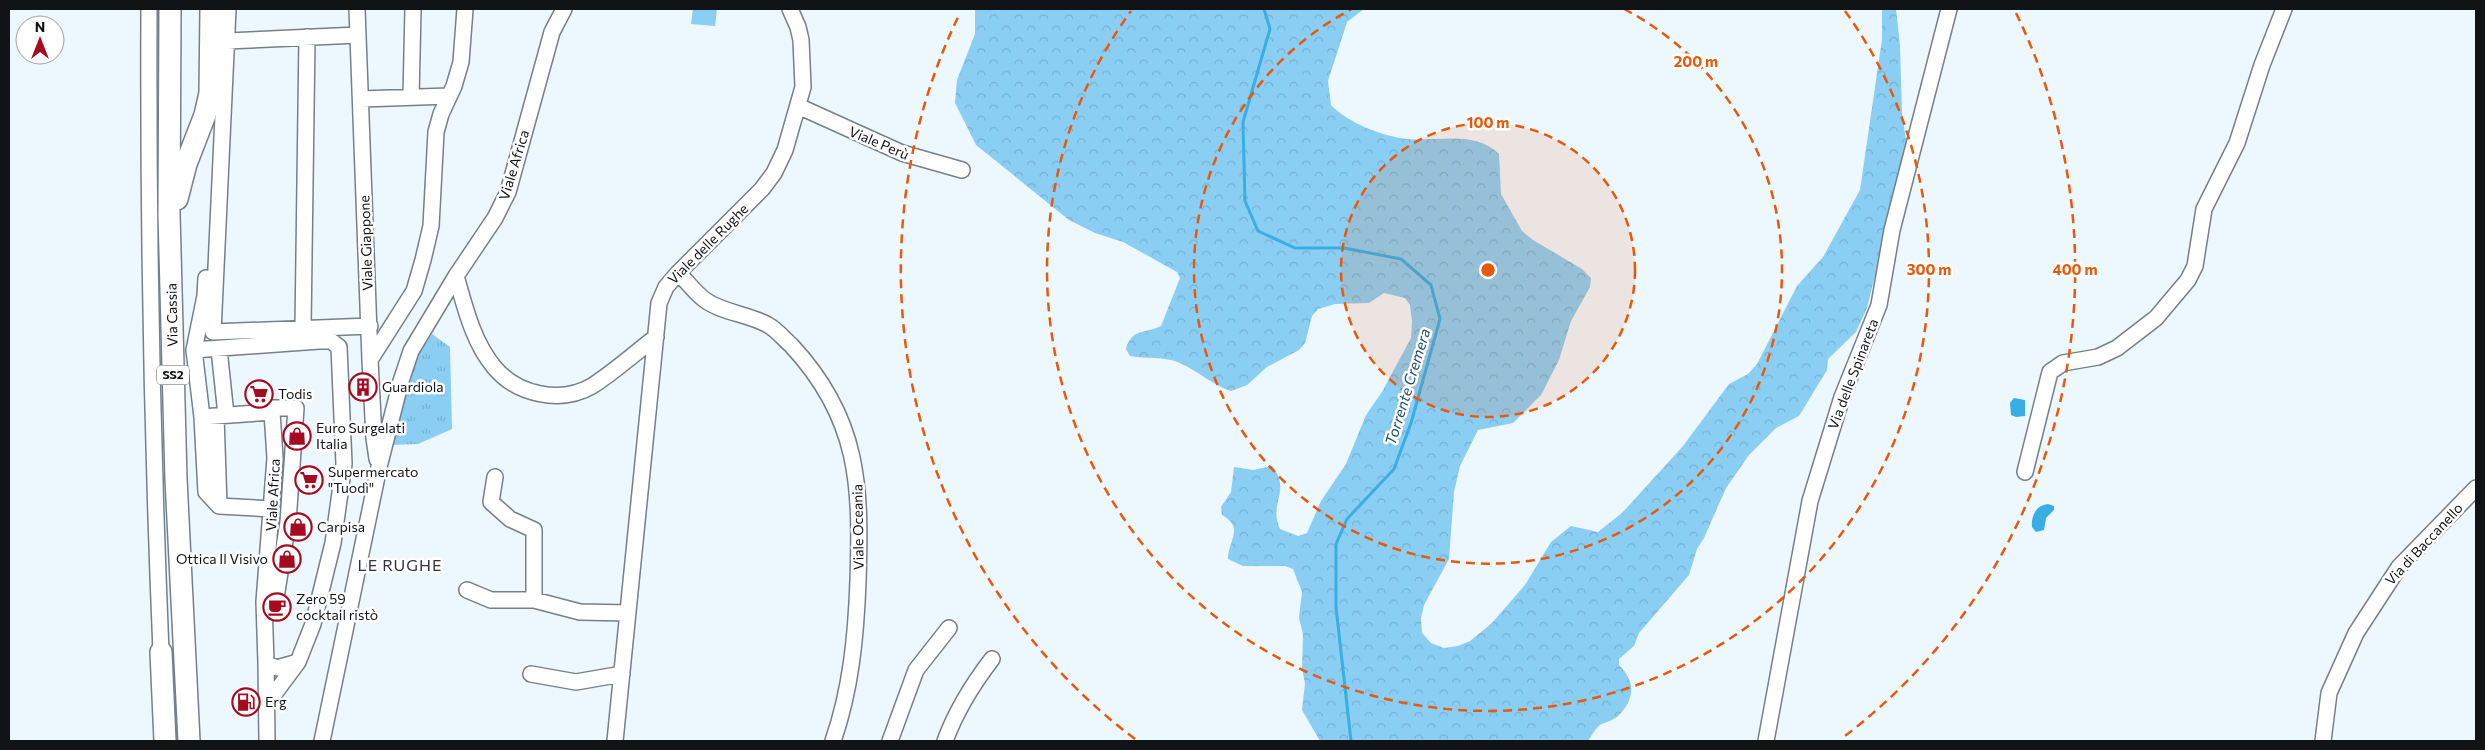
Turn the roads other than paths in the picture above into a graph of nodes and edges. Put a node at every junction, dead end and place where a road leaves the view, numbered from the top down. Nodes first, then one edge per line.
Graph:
1 (148, 9) edge
2 (158, 9) edge
3 (170, 9) edge
4 (211, 9) edge
5 (216, 9) edge
6 (228, 9) edge
7 (413, 9) edge
8 (465, 9) edge
9 (564, 9) edge
10 (790, 9) edge
11 (1949, 9) edge
12 (2284, 9) edge
13 (356, 12) edge
14 (358, 36) junction
15 (307, 37) junction
16 (227, 41) junction
17 (449, 96) junction
18 (410, 97) junction
19 (361, 99) junction
20 (798, 106) junction
21 (962, 170) dead end
22 (169, 214) junction
23 (678, 273) junction
24 (456, 276) junction
25 (370, 326) junction
26 (303, 328) junction
27 (656, 337) junction
28 (219, 349) junction
29 (194, 350) junction
30 (370, 360) junction
31 (272, 412) junction
32 (214, 416) junction
33 (379, 467) junction
34 (2025, 472) dead end
35 (495, 477) dead end
36 (2476, 488) edge
37 (272, 509) junction
38 (467, 590) dead end
39 (534, 600) junction
40 (264, 602) junction
41 (628, 613) junction
42 (949, 628) dead end
43 (161, 652) joint
44 (992, 659) dead end
45 (298, 662) junction
46 (266, 663) junction
47 (531, 674) dead end
48 (622, 674) junction
49 (266, 704) junction
50 (165, 741) edge
51 (174, 741) edge
52 (189, 741) edge
53 (267, 741) edge
54 (322, 741) edge
55 (615, 741) edge
56 (833, 741) edge
57 (890, 741) edge
58 (945, 741) edge
59 (1766, 741) edge
60 (2322, 741) edge

1 - 43 street
2 - 51 highway, Via Cassia / SS2
3 - 22 highway, Via Cassia / SS2
4 - 22 highway
5 - 29 street
6 - 16 street
7 - 18 street
8 - 17 street
9 - 24 street, Viale Africa
10 - 20 street, Viale delle Rughe
11 - 59 street, Via delle Spinareta
12 - 34 street
13 - 14 street, Viale Giappone
14 - 15 street
14 - 19 street, Viale Giappone
15 - 16 street
15 - 26 street
16 - 26 street
17 - 18 street
17 - 30 street
18 - 19 street
19 - 25 street, Viale Giappone
20 - 21 street, Viale Perù
20 - 23 street, Viale delle Rughe
22 - 52 highway, Via Cassia / SS2
23 - 27 street, Viale delle Rughe
23 - 56 street, Viale Oceania
24 - 27 street
24 - 33 street, Viale Africa
25 - 26 street
25 - 30 street, Viale Giappone
27 - 41 street, Viale delle Rughe
28 - 29 street
28 - 32 street
28 - 45 street
29 - 32 street
30 - 33 street, Viale Giappone
31 - 32 street
31 - 37 street, Viale Africa
31 - 40 street
32 - 37 street
33 - 54 street, Viale Africa
35 - 39 street
36 - 60 street, Via di Baccanello
37 - 40 street, Viale Africa
38 - 39 street
39 - 41 street
40 - 46 street, Viale Africa
41 - 48 street, Viale delle Rughe
42 - 57 street
43 - 50 highway
44 - 58 street
45 - 46 street
45 - 49 street
46 - 49 street, Viale Africa
47 - 48 street
48 - 55 street, Viale delle Rughe
49 - 53 street

